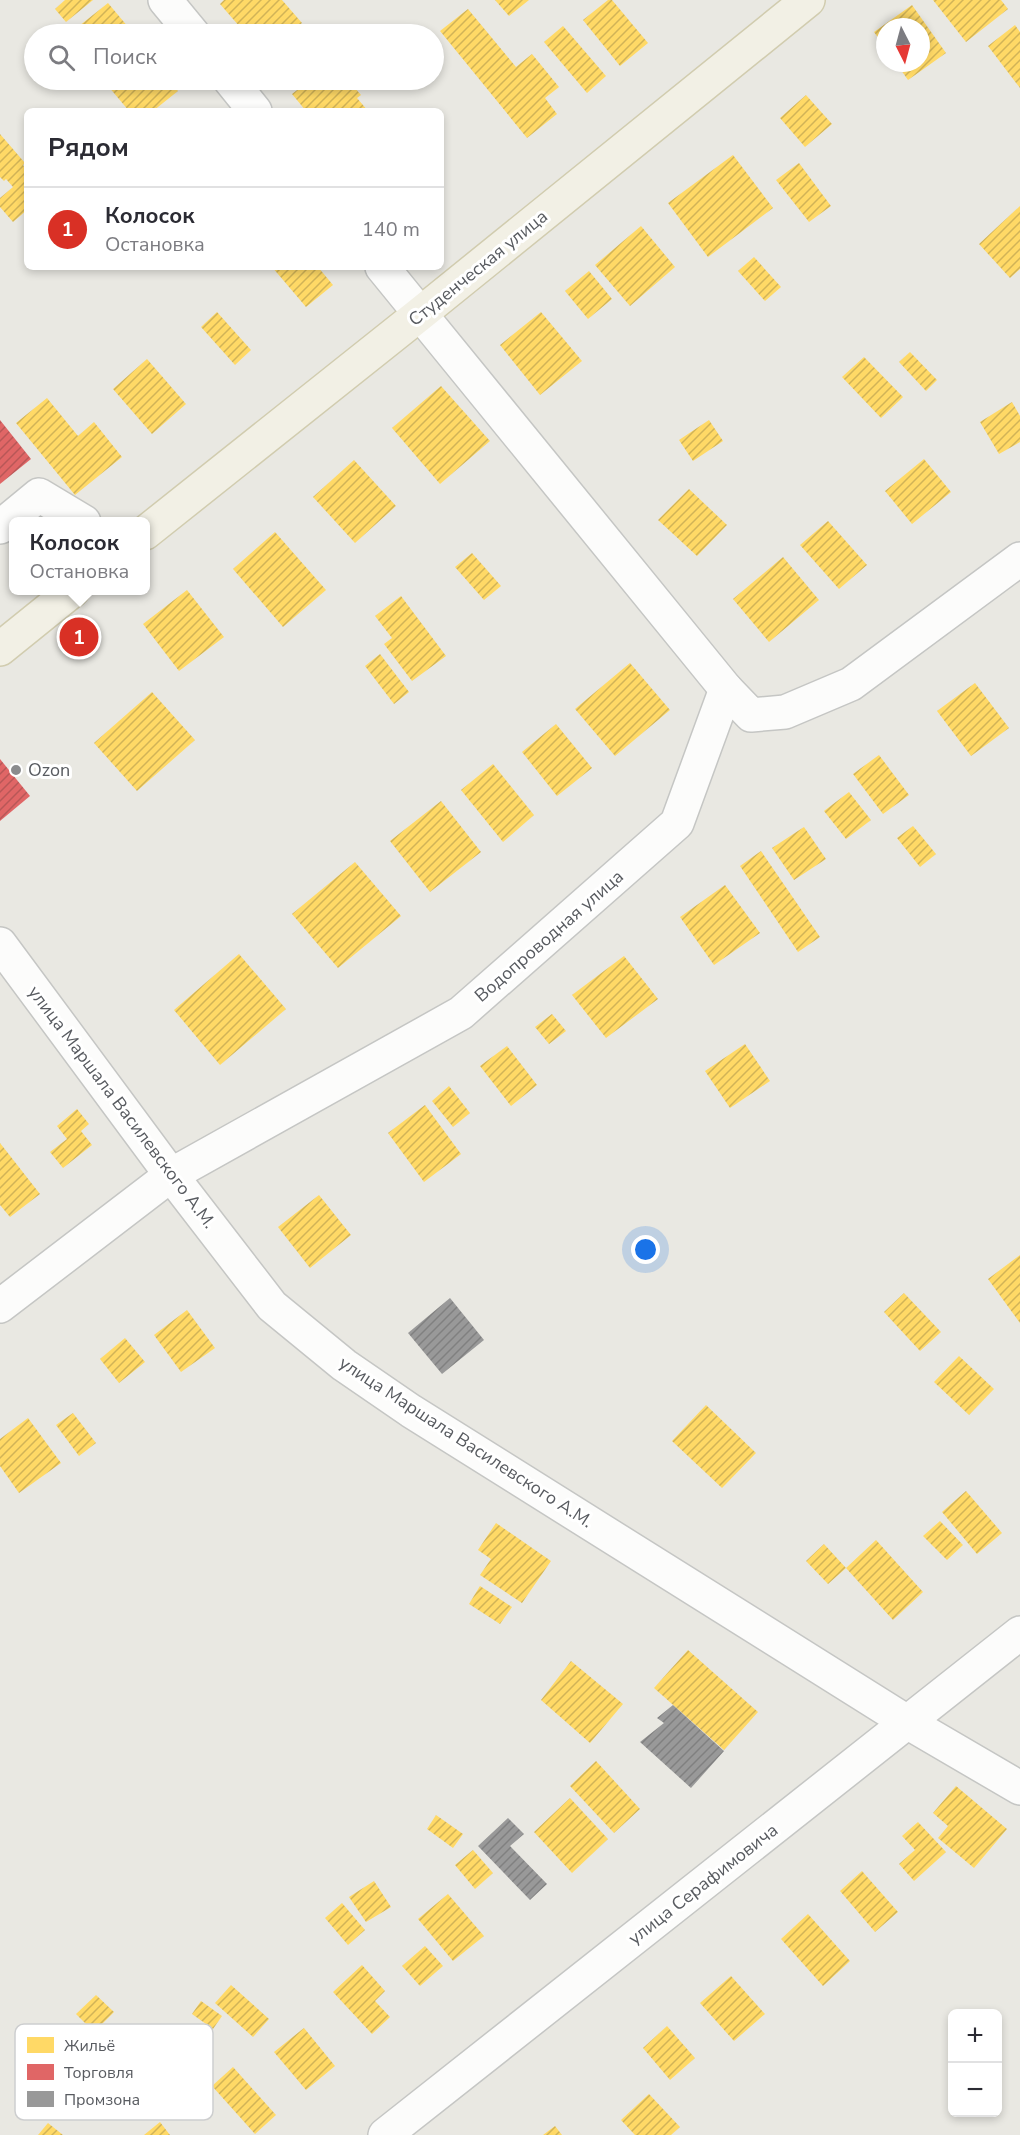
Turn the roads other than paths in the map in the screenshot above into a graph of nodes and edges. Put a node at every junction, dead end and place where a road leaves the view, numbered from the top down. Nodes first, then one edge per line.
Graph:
1 (165, 0) edge
2 (808, 0) edge
3 (185, 24) edge
4 (238, 90) edge
5 (253, 108) edge
6 (384, 270) edge
7 (420, 314) junction
8 (12, 517) edge
9 (76, 517) edge
10 (150, 529) edge
11 (1020, 559) edge
12 (68, 595) edge
13 (0, 649) edge
14 (726, 689) junction
15 (0, 944) edge
16 (171, 1174) junction
17 (0, 1306) edge
18 (1020, 1633) edge
19 (908, 1722) junction
20 (1020, 1788) edge
21 (385, 2135) edge

1 - 3 street
2 - 7 main road, Студенческая улица
4 - 5 street
6 - 7 street
7 - 10 main road, Студенческая улица
7 - 14 street
8 - 9 street
11 - 14 street
12 - 13 main road
14 - 16 street, Водопроводная улица
15 - 16 street, улица Маршала Василевского А.М.
16 - 17 street, Водопроводная улица
16 - 19 street, улица Маршала Василевского А.М.
18 - 19 street, улица Серафимовича
19 - 20 street, улица Маршала Василевского А.М.
19 - 21 street, улица Серафимовича

